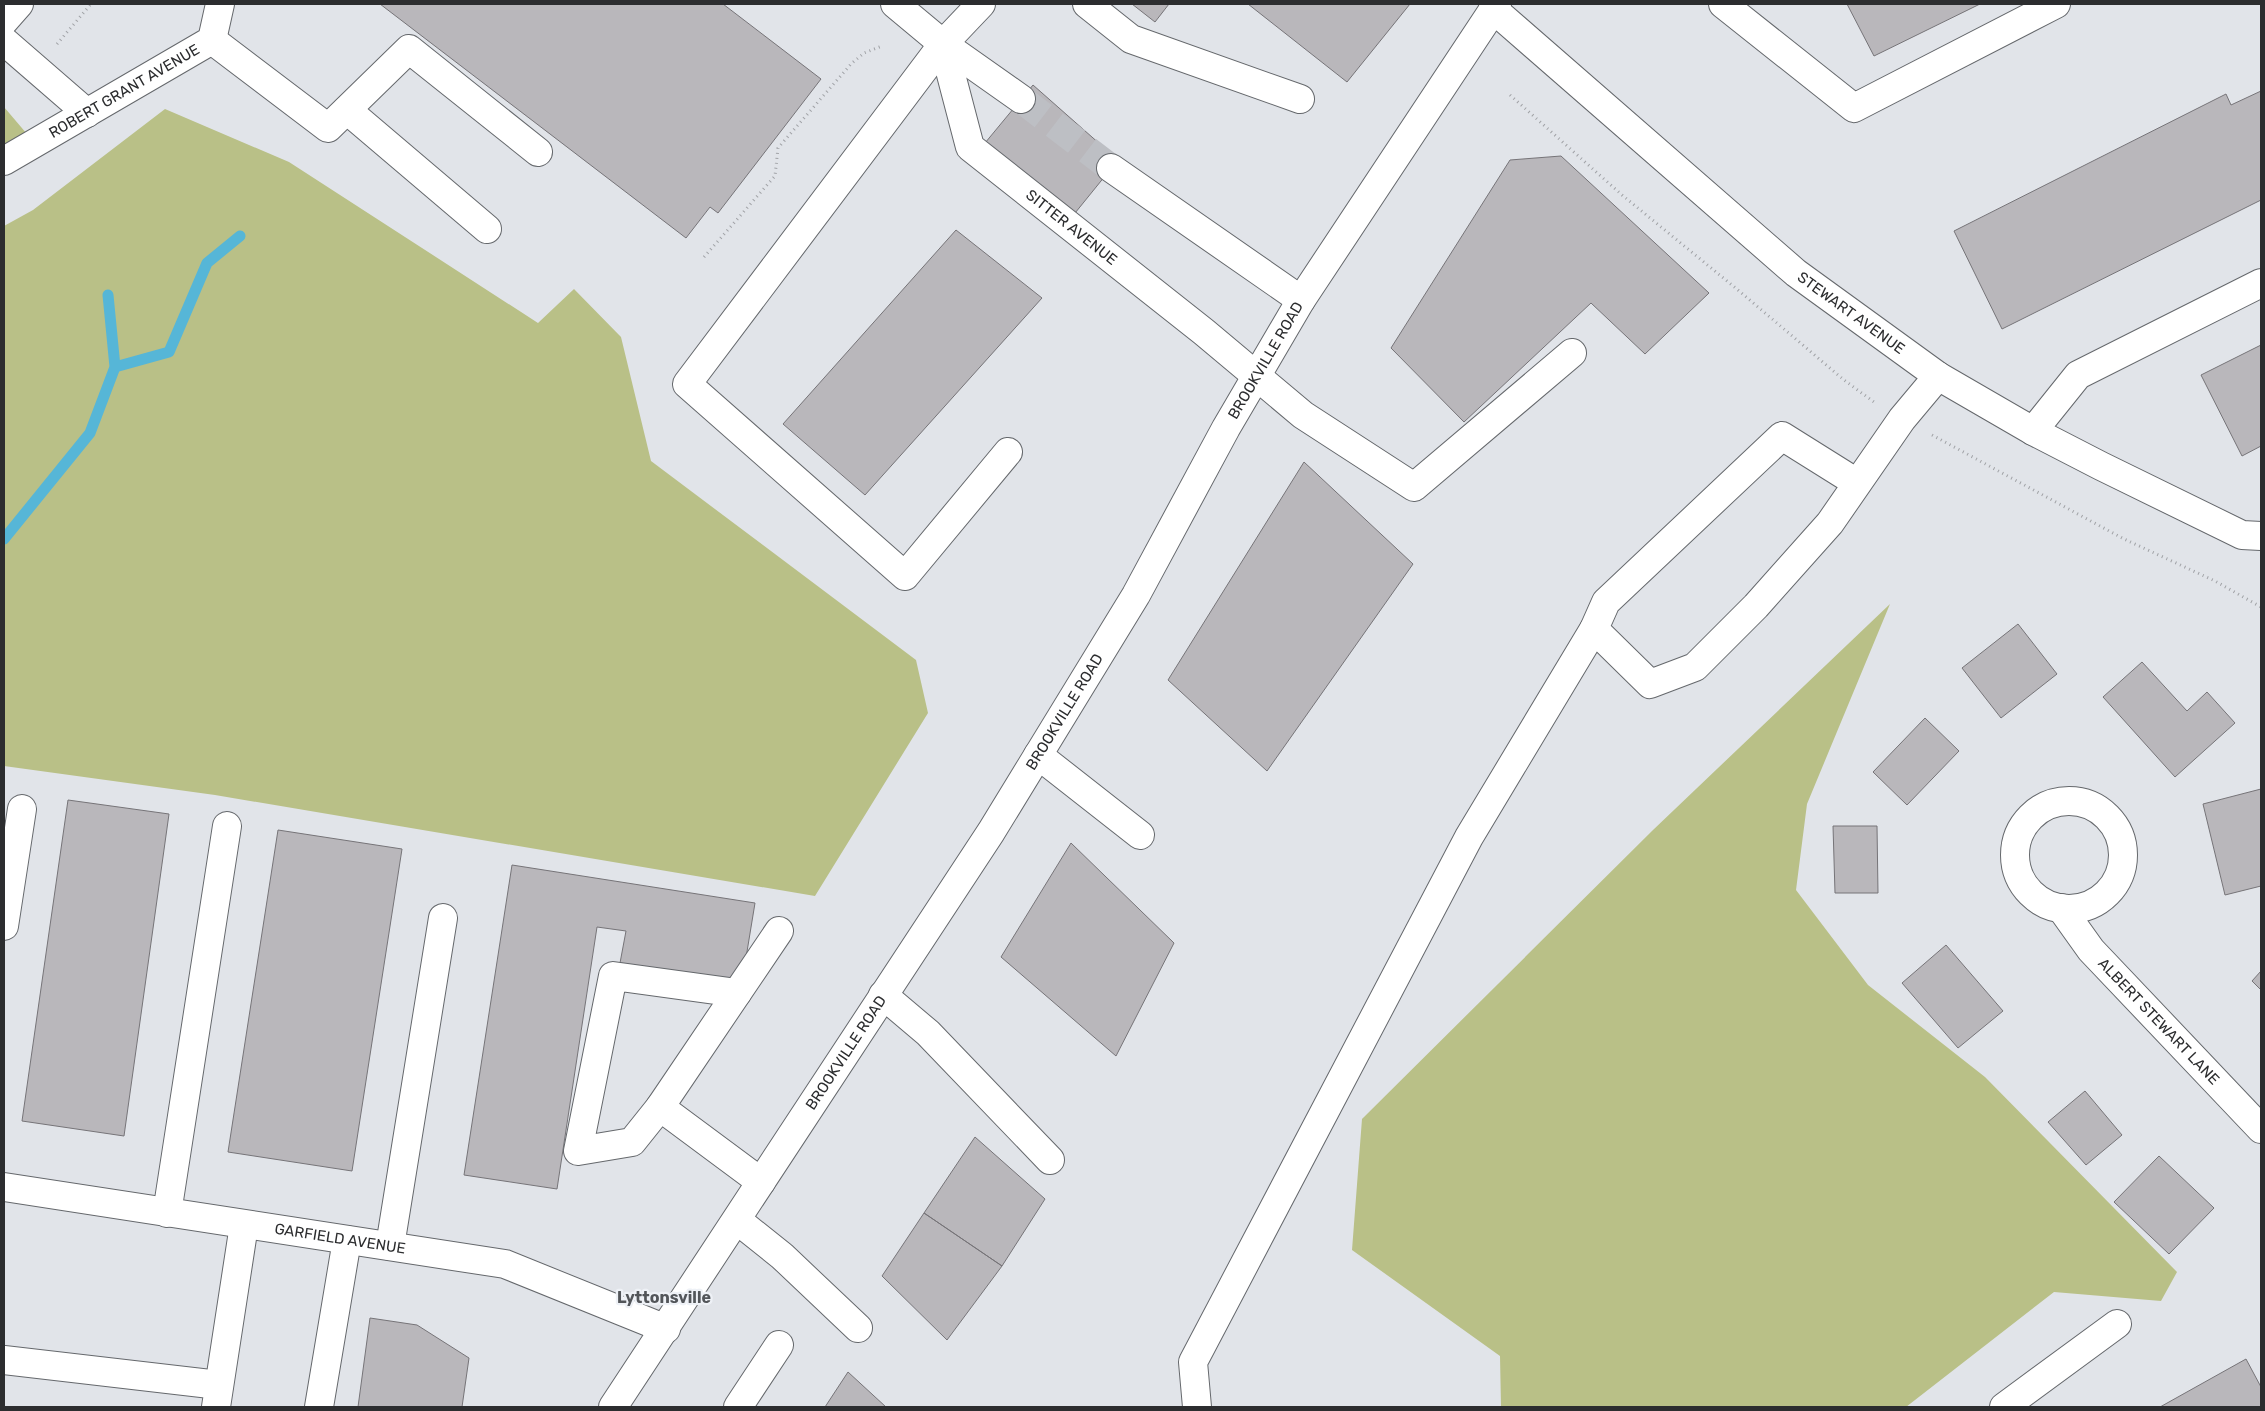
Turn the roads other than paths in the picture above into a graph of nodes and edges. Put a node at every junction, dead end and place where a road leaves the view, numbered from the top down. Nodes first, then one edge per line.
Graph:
1 (19, 4) edge
2 (220, 4) edge
3 (895, 4) edge
4 (981, 4) edge
5 (1087, 4) edge
6 (1723, 4) edge
7 (2056, 4) edge
8 (1495, 6) edge
9 (4, 21) edge
10 (212, 40) junction
11 (4, 41) edge
12 (943, 44) junction
13 (1021, 99) tunnel mouth
14 (1300, 99) dead end
15 (347, 110) junction
16 (87, 112) junction
17 (538, 152) dead end
18 (4, 161) edge
19 (1111, 168) tunnel mouth
20 (487, 229) dead end
21 (2261, 283) edge
22 (1301, 300) junction
23 (1572, 353) dead end
24 (1938, 376) junction
25 (1256, 377) junction
26 (2033, 431) junction
27 (1008, 452) dead end
28 (1857, 483) junction
29 (2261, 536) edge
30 (1594, 629) junction
31 (1038, 755) junction
32 (22, 809) dead end
33 (227, 826) dead end
34 (1140, 835) dead end
35 (2061, 908) dead end
36 (444, 918) dead end
37 (4, 926) edge
38 (779, 931) dead end
39 (737, 993) junction
40 (883, 995) junction
41 (660, 1106) junction
42 (2261, 1129) edge
43 (1050, 1160) dead end
44 (761, 1182) junction
45 (4, 1187) edge
46 (168, 1213) junction
47 (737, 1220) junction
48 (244, 1224) junction
49 (347, 1240) junction
50 (390, 1246) junction
51 (2117, 1324) dead end
52 (666, 1328) junction
53 (858, 1328) dead end
54 (779, 1345) dead end
55 (4, 1360) edge
56 (218, 1396) edge
57 (319, 1407) edge
58 (613, 1407) edge
59 (738, 1407) edge
60 (1197, 1407) edge
61 (2004, 1407) edge

1 - 9 street
2 - 10 street, ROBERT GRANT AVENUE
3 - 12 street
4 - 12 street
5 - 14 street
6 - 7 street
8 - 22 street, BROOKVILLE ROAD
8 - 24 street, STEWART AVENUE
10 - 15 street
10 - 16 street, ROBERT GRANT AVENUE
11 - 16 street
12 - 13 street
12 - 25 street, SITTER AVENUE
12 - 27 street
15 - 17 street
15 - 20 street
16 - 18 street, ROBERT GRANT AVENUE
19 - 22 street
21 - 26 street
22 - 25 street, BROOKVILLE ROAD
23 - 25 street, SITTER AVENUE
24 - 26 street, STEWART AVENUE
24 - 28 street
25 - 31 street, BROOKVILLE ROAD
26 - 29 street, STEWART AVENUE
28 - 30 street
28 - 30 street
30 - 60 street
31 - 34 street
31 - 40 street, BROOKVILLE ROAD
32 - 37 street
33 - 46 street
35 - 42 street, ALBERT STEWART LANE
36 - 50 street
38 - 39 street
39 - 41 street
39 - 41 street
40 - 43 street
40 - 44 street, BROOKVILLE ROAD
41 - 44 street
44 - 47 street, BROOKVILLE ROAD
45 - 46 street, GARFIELD AVENUE
46 - 48 street, GARFIELD AVENUE
47 - 52 street, BROOKVILLE ROAD
47 - 53 street
48 - 49 street, GARFIELD AVENUE
48 - 56 street
49 - 50 street, GARFIELD AVENUE
49 - 57 street
50 - 52 street, GARFIELD AVENUE
51 - 61 street
52 - 58 street, BROOKVILLE ROAD
54 - 59 street
55 - 56 street

